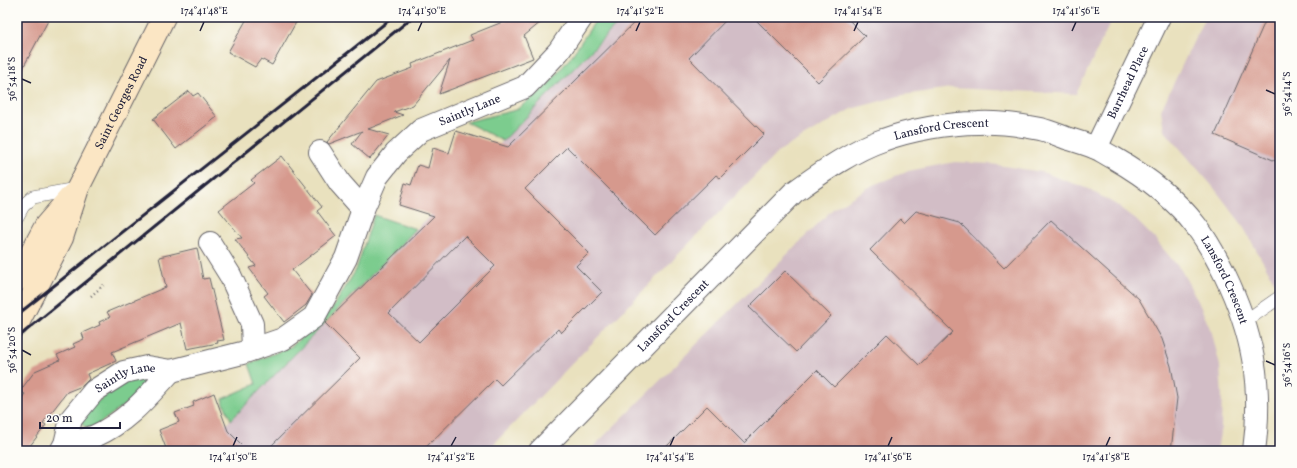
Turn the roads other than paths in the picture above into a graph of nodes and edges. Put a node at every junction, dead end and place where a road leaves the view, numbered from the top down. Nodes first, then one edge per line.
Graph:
1 (164, 17) edge
2 (582, 17) edge
3 (1159, 17) edge
4 (1096, 148) junction
5 (320, 152) dead end
6 (78, 188) junction
7 (363, 209) junction
8 (17, 217) edge
9 (210, 243) dead end
10 (17, 280) edge
11 (1280, 297) edge
12 (1244, 322) junction
13 (17, 325) edge
14 (253, 349) junction
15 (171, 371) junction
16 (63, 447) edge
17 (540, 451) edge
18 (1254, 451) edge

1 - 6 main road, Saint Georges Road
2 - 7 street, Saintly Lane
3 - 4 street, Barrhead Place
4 - 12 street, Lansford Crescent
4 - 17 street, Lansford Crescent
5 - 7 street
6 - 8 lane
6 - 10 main road, Saint Georges Road
6 - 13 main road, Saint Georges Road
7 - 14 street, Saintly Lane
9 - 14 street
11 - 12 lane
12 - 18 street, Lansford Crescent
14 - 15 street, Saintly Lane
15 - 16 street, Saintly Lane
15 - 16 street, Saintly Lane

